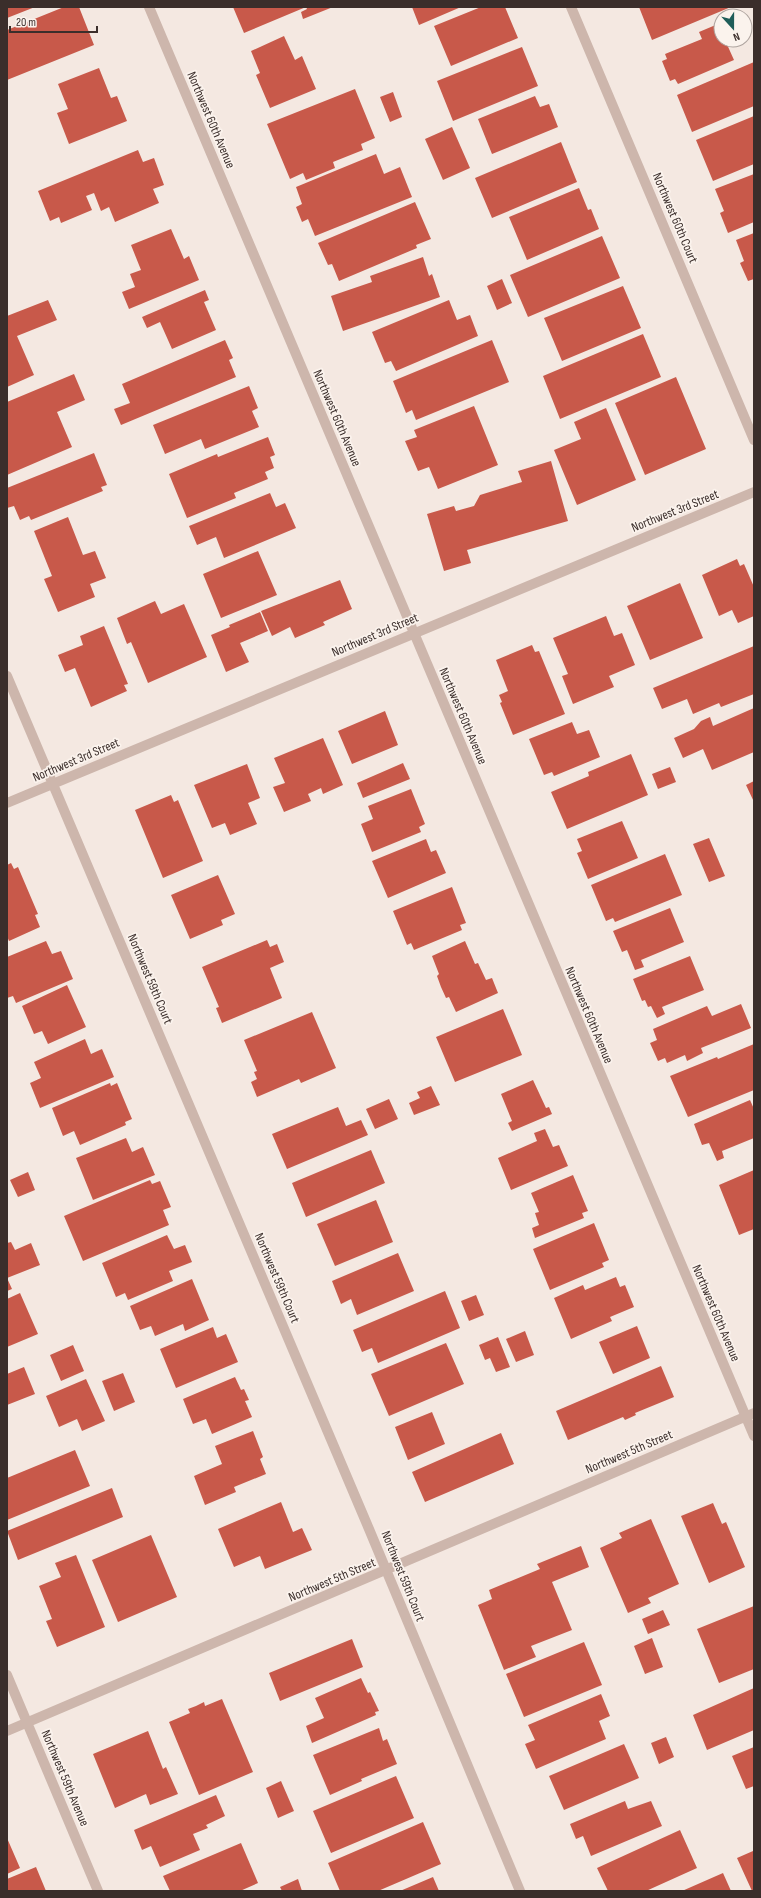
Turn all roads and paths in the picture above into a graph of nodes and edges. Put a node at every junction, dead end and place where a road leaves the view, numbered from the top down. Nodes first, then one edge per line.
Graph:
1 (149, 7) edge
2 (571, 7) edge
3 (754, 440) edge
4 (754, 492) edge
5 (414, 632) junction
6 (7, 676) edge
7 (53, 784) junction
8 (7, 803) edge
9 (750, 1414) edge
10 (754, 1436) edge
11 (386, 1571) junction
12 (7, 1675) edge
13 (27, 1723) junction
14 (7, 1731) edge
15 (98, 1891) edge
16 (520, 1891) edge

1 - 5 street, Northwest 60th Avenue
2 - 3 street, Northwest 60th Court
4 - 5 street, Northwest 3rd Street
5 - 7 street, Northwest 3rd Street
5 - 9 street, Northwest 60th Avenue
6 - 7 street, Northwest 59th Court
7 - 8 street, Northwest 3rd Street
7 - 11 street, Northwest 59th Court
9 - 10 street, Northwest 60th Avenue
9 - 11 street, Northwest 5th Street
11 - 13 street, Northwest 5th Street
11 - 16 street, Northwest 59th Court
12 - 13 street, Northwest 59th Avenue
13 - 14 street, Northwest 5th Street
13 - 15 street, Northwest 59th Avenue

